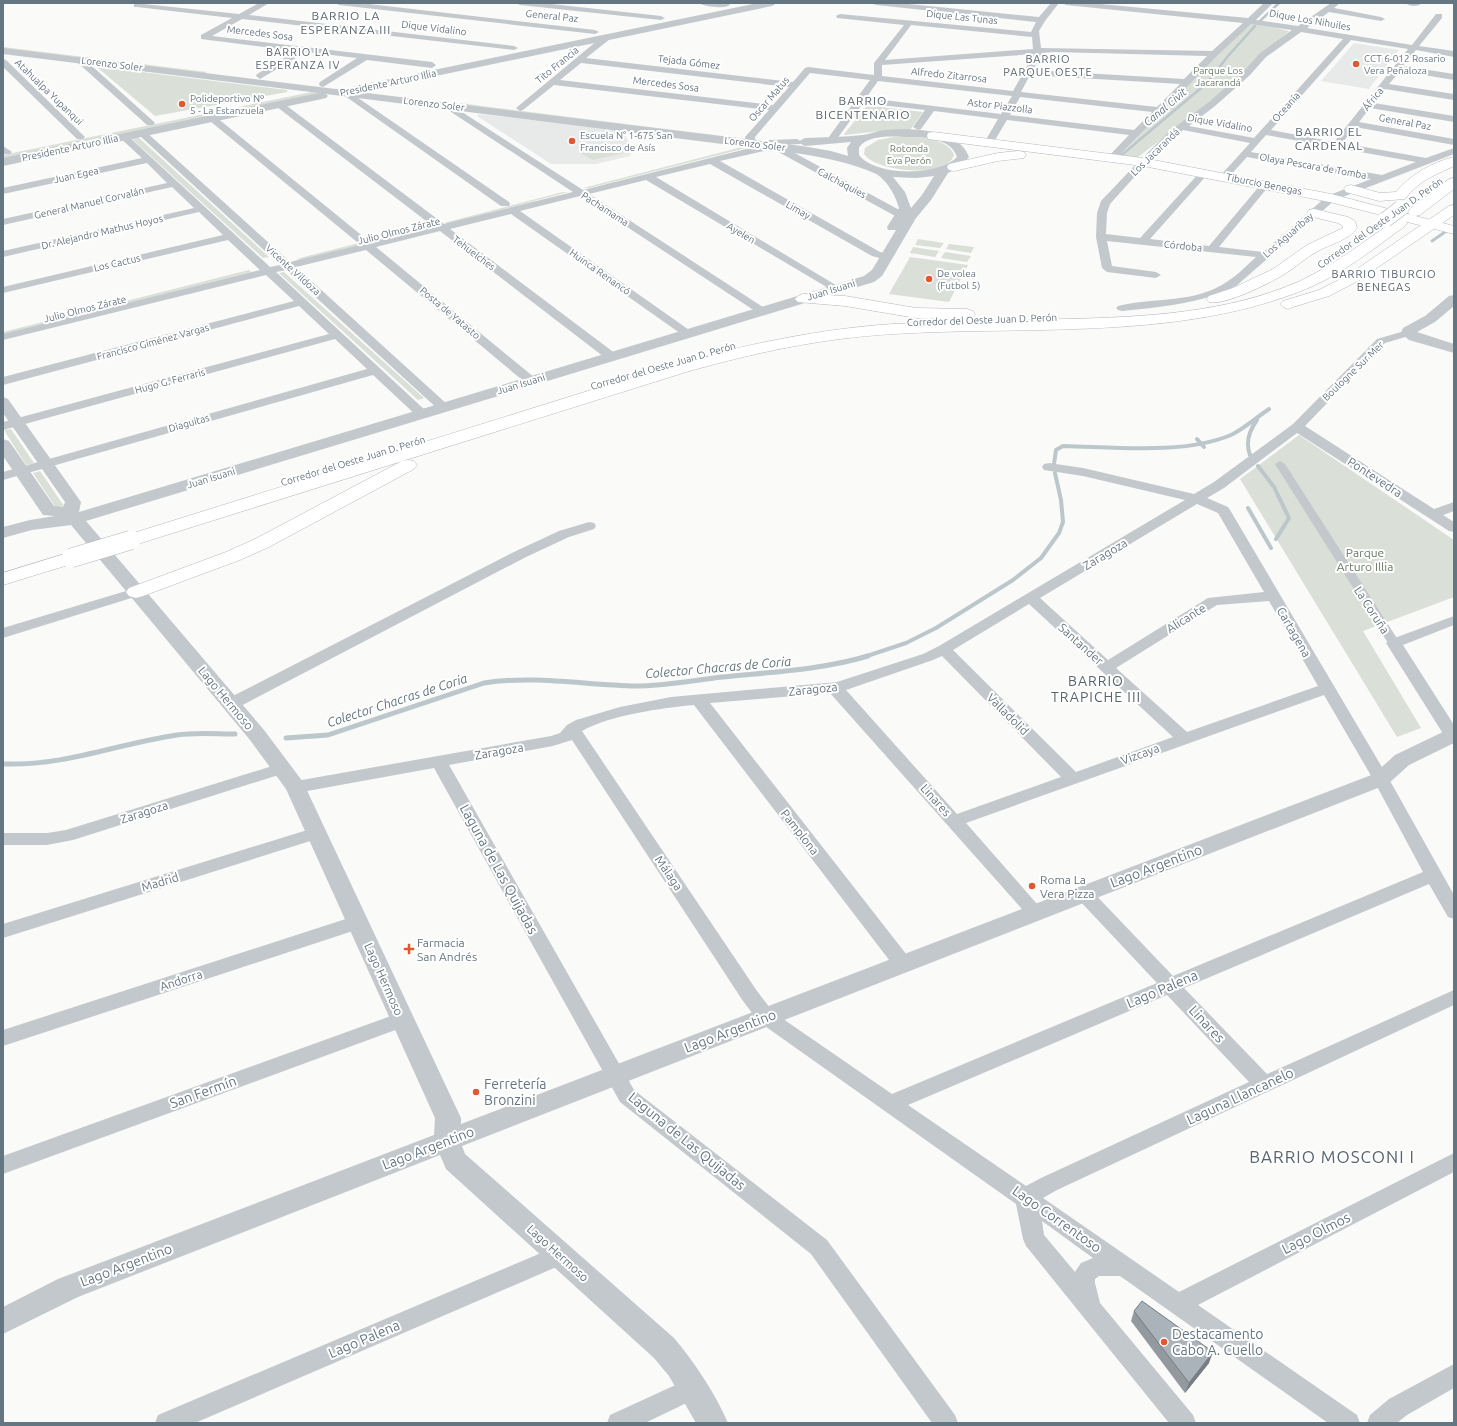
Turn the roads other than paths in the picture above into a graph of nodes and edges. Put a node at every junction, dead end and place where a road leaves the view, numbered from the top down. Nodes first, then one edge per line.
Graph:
1 (266, 3) edge
2 (339, 3) edge
3 (520, 3) edge
4 (601, 3) edge
5 (703, 3) edge
6 (772, 3) edge
7 (876, 3) edge
8 (1055, 3) edge
9 (1066, 3) edge
10 (1269, 3) edge
11 (1336, 3) edge
12 (140, 4) edge
13 (732, 4) edge
14 (848, 7) dead end
15 (1326, 9) junction
16 (591, 11) junction
17 (1439, 16) dead end
18 (240, 17) junction
19 (661, 18) junction
20 (1381, 19) dead end
21 (1041, 20) junction
22 (1250, 21) junction
23 (909, 23) junction
24 (567, 28) junction
25 (1297, 30) junction
26 (595, 32) junction
27 (1035, 35) junction
28 (607, 37) junction
29 (1348, 38) junction
30 (3, 45) edge
31 (514, 48) junction
32 (1413, 48) junction
33 (305, 49) junction
34 (1037, 50) junction
35 (3, 51) edge
36 (1214, 54) junction
37 (1454, 54) edge
38 (365, 57) junction
39 (80, 60) junction
40 (580, 60) junction
41 (3, 62) edge
42 (878, 63) junction
43 (436, 64) junction
44 (1398, 68) junction
45 (451, 70) junction
46 (808, 70) joint
47 (1028, 72) junction
48 (210, 73) junction
49 (260, 76) junction
50 (1454, 77) edge
51 (876, 78) junction
52 (554, 82) junction
53 (1186, 82) junction
54 (795, 85) junction
55 (1384, 86) junction
56 (331, 89) junction
57 (359, 89) junction
58 (1016, 94) junction
59 (1454, 98) edge
60 (860, 100) junction
61 (446, 104) junction
62 (280, 105) junction
63 (1368, 105) junction
64 (520, 108) junction
65 (775, 108) junction
66 (932, 109) junction
67 (1159, 110) junction
68 (1003, 117) junction
69 (214, 118) junction
70 (1454, 119) edge
71 (150, 123) junction
72 (1353, 124) junction
73 (1183, 125) junction
74 (918, 127) dead end
75 (142, 133) junction
76 (1137, 133) junction
77 (933, 136) junction
78 (124, 137) junction
79 (1260, 137) junction
80 (80, 138) junction
81 (863, 138) junction
82 (751, 140) junction
83 (831, 141) junction
84 (1454, 142) edge
85 (989, 143) junction
86 (1336, 145) junction
87 (774, 146) junction
88 (1454, 150) edge
89 (1070, 153) junction
90 (4, 154) edge
91 (1244, 154) junction
92 (1119, 159) junction
93 (148, 160) junction
94 (710, 160) junction
95 (1426, 161) junction
96 (1454, 161) edge
97 (1143, 162) junction
98 (863, 165) junction
99 (949, 169) junction
100 (880, 171) junction
101 (1454, 171) edge
102 (1204, 173) junction
103 (647, 176) junction
104 (1224, 177) junction
105 (1381, 178) junction
106 (1454, 182) edge
107 (174, 184) junction
108 (1265, 185) junction
109 (1351, 189) junction
110 (576, 190) junction
111 (3, 191) edge
112 (1331, 198) junction
113 (508, 207) junction
114 (201, 209) junction
115 (1454, 209) edge
116 (1314, 213) junction
117 (906, 215) junction
118 (3, 222) edge
119 (1433, 224) junction
120 (438, 225) junction
121 (1454, 230) edge
122 (230, 236) junction
123 (1101, 237) junction
124 (1142, 242) junction
125 (364, 243) junction
126 (1212, 249) junction
127 (3, 254) edge
128 (1264, 255) junction
129 (881, 256) junction
130 (285, 263) junction
131 (265, 268) junction
132 (1156, 275) dead end
133 (850, 285) junction
134 (832, 287) junction
135 (3, 290) edge
136 (782, 299) junction
137 (802, 299) junction
138 (302, 302) junction
139 (1453, 302) edge
140 (867, 305) junction
141 (1187, 308) junction
142 (759, 309) junction
143 (1124, 315) junction
144 (1052, 317) junction
145 (1082, 320) junction
146 (1148, 320) junction
147 (3, 330) edge
148 (685, 331) junction
149 (1408, 333) junction
150 (337, 335) junction
151 (3, 337) edge
152 (1454, 349) edge
153 (609, 354) junction
154 (375, 371) junction
155 (528, 378) junction
156 (3, 381) edge
157 (3, 402) edge
158 (441, 405) junction
159 (548, 410) junction
160 (419, 411) junction
161 (10, 424) edge
162 (1297, 427) junction
163 (3, 444) edge
164 (46, 464) junction
165 (1280, 464) dead end
166 (1049, 467) dead end
167 (21, 471) junction
168 (3, 476) edge
169 (1198, 499) junction
170 (1454, 506) edge
171 (1433, 514) junction
172 (72, 516) junction
173 (589, 526) dead end
174 (1454, 528) edge
175 (3, 533) edge
176 (127, 536) junction
177 (68, 554) junction
178 (3, 569) edge
179 (3, 580) edge
180 (136, 592) junction
181 (1274, 596) junction
182 (1030, 598) junction
183 (1454, 620) edge
184 (3, 633) edge
185 (1394, 643) junction
186 (944, 649) junction
187 (1107, 667) junction
188 (835, 688) junction
189 (1327, 688) junction
190 (698, 699) junction
191 (231, 704) junction
192 (573, 729) junction
193 (1453, 735) edge
194 (1185, 738) junction
195 (439, 762) junction
196 (282, 768) junction
197 (1073, 779) junction
198 (1381, 779) junction
199 (296, 787) junction
200 (954, 821) junction
201 (317, 833) junction
202 (3, 839) edge
203 (1433, 875) junction
204 (1084, 894) junction
205 (1036, 912) junction
206 (1454, 912) edge
207 (358, 922) junction
208 (3, 931) edge
209 (902, 964) junction
210 (1170, 986) junction
211 (1454, 997) edge
212 (766, 1017) junction
213 (402, 1020) junction
214 (3, 1038) edge
215 (614, 1075) junction
216 (1264, 1085) junction
217 (891, 1103) junction
218 (447, 1141) junction
219 (1454, 1162) edge
220 (3, 1165) edge
221 (1026, 1197) junction
222 (560, 1255) junction
223 (1125, 1267) junction
224 (1178, 1304) junction
225 (1096, 1315) junction
226 (3, 1321) edge
227 (1454, 1375) edge
228 (693, 1388) junction
229 (167, 1423) edge
230 (619, 1423) edge
231 (713, 1423) edge
232 (946, 1423) edge
233 (1184, 1423) edge
234 (1348, 1423) edge
235 (1379, 1423) edge

1 - 18 street
2 - 24 street, General Paz
3 - 16 street
4 - 16 street
5 - 13 street
6 - 28 street, Presidente Arturo Illia
7 - 21 street
8 - 21 street
9 - 22 street, Dique Los Nihuiles
10 - 22 street
11 - 15 street, Los Jacarandá
12 - 18 street, Dique Vidalino
13 - 19 street, Presidente Arturo Illia
14 - 23 street, Dique Las Tunas
15 - 20 street
15 - 25 street, Los Jacarandá
16 - 19 street
16 - 24 street
17 - 32 street, África
18 - 31 street, Dique Vidalino
18 - 33 street, Mercedes Sosa
19 - 26 street, Presidente Arturo Illia
21 - 27 street
22 - 25 street, Dique Los Nihuiles
22 - 36 street
23 - 27 street, Dique Las Tunas
23 - 42 street
24 - 26 street, General Paz
25 - 29 street, Dique Los Nihuiles
25 - 73 street, Los Jacarandá
26 - 31 street, Presidente Arturo Illia
27 - 34 street
28 - 40 street, Tito Francia
28 - 45 street, Presidente Arturo Illia
29 - 32 street, Dique Los Nihuiles
29 - 79 street, Oceanía
30 - 48 street, Lorenzo Soler
31 - 43 street, Presidente Arturo Illia
32 - 37 street, Dique Los Nihuiles
32 - 44 street, África
33 - 38 street, Mercedes Sosa
33 - 49 street
34 - 36 street
34 - 42 street
34 - 47 street
35 - 39 street, Lorenzo Soler
36 - 53 street
38 - 43 street, Mercedes Sosa
38 - 56 street
39 - 48 street, Lorenzo Soler
39 - 71 street
40 - 52 street, Tito Francia
40 - 54 street, Tejada Gómez
41 - 80 street, Atahualpa Yupanqui
42 - 51 street
43 - 45 street
43 - 56 street, Presidente Arturo Illia
44 - 50 street
44 - 55 street, África
45 - 57 street, Presidente Arturo Illia
46 - 51 street, Alfredo Zitarrosa
46 - 54 street, Oscar Matus
47 - 53 street
47 - 58 street
48 - 49 street, Lorenzo Soler
48 - 56 street, Lorenzo Soler
49 - 56 street, Lorenzo Soler
51 - 58 street, Alfredo Zitarrosa
51 - 60 street
52 - 64 street, Tito Francia
52 - 65 street, Mercedes Sosa
53 - 67 street
54 - 65 street, Oscar Matus
55 - 59 street
55 - 63 street, África
56 - 57 street, Presidente Arturo Illia
56 - 61 street, Lorenzo Soler
56 - 62 street, Presidente Arturo Illia
56 - 71 street, Presidente Arturo Illia
56 - 113 street, Huinca Renancó
57 - 61 street, Lorenzo Soler
58 - 67 street, Alfredo Zitarrosa
58 - 68 street
60 - 66 street, Astor Piazzolla
60 - 83 street
61 - 64 street, Lorenzo Soler
61 - 82 street, Lorenzo Soler
61 - 110 street, Pachamama
62 - 69 street, Presidente Arturo Illia
62 - 120 street, Tehuelches
63 - 70 street
63 - 72 street, África
64 - 82 street, Lorenzo Soler
65 - 82 street, Oscar Matus
66 - 68 street, Astor Piazzolla
66 - 74 street
67 - 76 street
68 - 76 street, Astor Piazzolla
68 - 85 street
69 - 75 street, Presidente Arturo Illia
69 - 125 street, Posta de Yatasto
71 - 80 street, Presidente Arturo Illia
72 - 84 street, General Paz
72 - 86 street, África
73 - 79 street, Dique Vidalino
73 - 97 street, Los Jacarandá
75 - 78 street, Presidente Arturo Illia
75 - 130 street, Vicente Vildoza
76 - 92 street
77 - 81 street, Lorenzo Soler
77 - 85 main road, Tiburcio Benegas
77 - 99 street, Juan Isuani
78 - 90 street, Presidente Arturo Illia
78 - 93 street, Vicente Vildoza
79 - 86 street, Dique Vidalino
79 - 91 street, Oceanía
80 - 90 street, Presidente Arturo Illia
81 - 83 street, Lorenzo Soler
81 - 98 street
82 - 83 street, Lorenzo Soler
82 - 87 street, Lorenzo Soler
82 - 110 street, Julio Olmos Zárate
85 - 89 main road, Tiburcio Benegas
86 - 95 street, Dique Vidalino
87 - 94 street, Julio Olmos Zárate
87 - 98 street, Lorenzo Soler
87 - 117 street, Calchaquies
88 - 95 street, Los Aguaribay
89 - 92 main road, Tiburcio Benegas
89 - 99 main road, Tiburcio Benegas
91 - 104 street, Oceanía
91 - 105 street, Olaya Pescara de Tomba
92 - 97 main road, Tiburcio Benegas
93 - 107 street, Vicente Vildoza
93 - 111 street, Juan Egea
94 - 103 street, Julio Olmos Zárate
94 - 129 street, Limay
95 - 105 street, Los Aguaribay
96 - 109 main road
97 - 102 main road, Tiburcio Benegas
97 - 123 street, Los Jacarandá
98 - 100 street, Lorenzo Soler
99 - 100 street
99 - 117 street, Juan Isuani
100 - 117 street, Juan Isuani
101 - 141 main road, Corredor del Oeste Juan D. Perón, bridge
102 - 104 main road, Tiburcio Benegas
102 - 124 street
103 - 110 street, Julio Olmos Zárate
103 - 134 street, Ayelen
104 - 108 main road, Tiburcio Benegas
105 - 109 street, Los Aguaribay
106 - 146 main road, Corredor del Oeste Juan D. Perón
107 - 114 street, Vicente Vildoza
107 - 118 street, General Manuel Corvalán
108 - 112 main road, Tiburcio Benegas
108 - 126 street
109 - 112 street, Los Aguaribay
110 - 113 street, Julio Olmos Zárate
110 - 142 street, Pachamama
112 - 116 street, Los Aguaribay
112 - 119 main road, Tiburcio Benegas
113 - 120 street, Julio Olmos Zárate
113 - 148 street, Huinca Renancó
114 - 122 street, Vicente Vildoza
114 - 127 street, Dr. Alejandro Mathus Hoyos
115 - 119 main road
116 - 128 street, Los Aguaribay
116 - 141 main road
117 - 129 street, Juan Isuani
119 - 121 main road, Tiburcio Benegas
119 - 146 main road
120 - 125 street, Julio Olmos Zárate
120 - 153 street, Tehuelches
122 - 131 street, Vicente Vildoza
122 - 135 street, Los Cactus
123 - 124 street, Córdoba
123 - 132 street, Los Jacarandá
124 - 126 street, Córdoba
125 - 130 street, Julio Olmos Zárate
125 - 155 street, Posta de Yatasto
126 - 128 street, Córdoba
128 - 143 street, Los Aguaribay
129 - 133 street, Juan Isuani
129 - 134 street, Juan Isuani
130 - 131 street, Julio Olmos Zárate
130 - 158 street, Vicente Vildoza
131 - 138 street, Vicente Vildoza
131 - 147 street, Julio Olmos Zárate
131 - 151 street, Julio Olmos Zárate
133 - 134 street, Juan Isuani
133 - 140 main road
134 - 136 street, Juan Isuani
134 - 137 street, Juan Isuani
136 - 137 street
136 - 142 street, Juan Isuani
137 - 140 main road
137 - 142 street, Juan Isuani
138 - 150 street, Vicente Vildoza
138 - 156 street, Francisco Giménez Vargas
139 - 149 street, Boulogne Sur Mer
140 - 144 main road
141 - 143 main road, Corredor del Oeste Juan D. Perón
142 - 148 street, Juan Isuani
143 - 145 main road, Corredor del Oeste Juan D. Perón
143 - 146 main road, Corredor del Oeste Juan D. Perón
144 - 145 main road, Corredor del Oeste Juan D. Perón
144 - 176 main road, Corredor del Oeste Juan D. Perón
145 - 159 main road, Corredor del Oeste Juan D. Perón
148 - 153 street, Juan Isuani
149 - 152 street
149 - 162 street, Boulogne Sur Mer
150 - 154 street, Vicente Vildoza
150 - 161 street, Hugo G. Ferraris
153 - 155 street, Juan Isuani
154 - 160 street, Vicente Vildoza
154 - 164 street, Diaguitas
155 - 158 street, Juan Isuani
157 - 161 street
158 - 160 street, Juan Isuani
159 - 176 main road, Corredor del Oeste Juan D. Perón
159 - 180 main road
160 - 172 street, Juan Isuani
161 - 164 street
162 - 169 street, Zaragoza
162 - 171 street, Pontevedra
163 - 167 street
164 - 167 street, Diaguitas
164 - 172 street
165 - 185 street, La Coruña
166 - 169 street, Cartagena
167 - 168 street, Diaguitas
167 - 172 street
169 - 181 street, Cartagena
169 - 182 street, Zaragoza
170 - 171 street
171 - 174 street, Pontevedra
172 - 175 street, Juan Isuani
172 - 180 street, Lago Hermoso
173 - 191 street
176 - 177 main road, Corredor del Oeste Juan D. Perón, bridge
177 - 178 main road, Corredor del Oeste Juan D. Perón
177 - 179 main road, Corredor del Oeste Juan D. Perón
180 - 184 street
180 - 191 street, Lago Hermoso
181 - 187 street, Alicante
181 - 189 street, Cartagena
182 - 186 street, Zaragoza
182 - 187 street, Santander
183 - 185 street
185 - 193 street, La Coruña
186 - 188 street, Zaragoza
186 - 197 street, Valladolid
187 - 194 street, Santander
188 - 190 street, Zaragoza
188 - 200 street, Linares
189 - 194 street, Vizcaya
189 - 198 street, Cartagena
190 - 192 street, Zaragoza
190 - 209 street, Pamplona
191 - 196 street, Lago Hermoso
192 - 195 street, Zaragoza
192 - 212 street, Málaga
193 - 198 street, Lago Argentino
194 - 197 street, Vizcaya
195 - 199 street, Zaragoza
195 - 215 street, Laguna de Las Quijadas
196 - 199 street, Lago Hermoso
196 - 202 street, Zaragoza
197 - 200 street, Vizcaya
198 - 203 street, Cartagena
198 - 204 street, Lago Argentino
199 - 201 street, Lago Hermoso
200 - 205 street, Linares
201 - 207 street, Lago Hermoso
201 - 208 street, Madrid
203 - 206 street, Cartagena
203 - 210 street, Lago Palena
204 - 205 street, Lago Argentino
204 - 210 street, Linares
205 - 209 street, Lago Argentino
207 - 213 street, Lago Hermoso
207 - 214 street, Andorra
209 - 212 street, Lago Argentino
210 - 216 street, Linares
210 - 217 street, Lago Palena
211 - 216 street, Laguna Llancanelo
212 - 215 street, Lago Argentino
212 - 217 street, Lago Correntoso
213 - 218 street, Lago Hermoso
213 - 220 street, San Fermín
215 - 218 street, Lago Argentino
215 - 232 street, Laguna de Las Quijadas
216 - 221 street, Laguna Llancanelo
217 - 221 street, Lago Correntoso
218 - 222 street, Lago Hermoso
218 - 226 street, Lago Argentino
219 - 224 street, Lago Olmos
221 - 223 street, Lago Correntoso
221 - 225 street
222 - 228 street, Lago Hermoso
222 - 229 street, Lago Palena
223 - 224 street, Lago Correntoso
223 - 225 street
224 - 234 street, Lago Correntoso
225 - 233 street
227 - 235 street
228 - 230 street
228 - 231 street, Lago Hermoso

